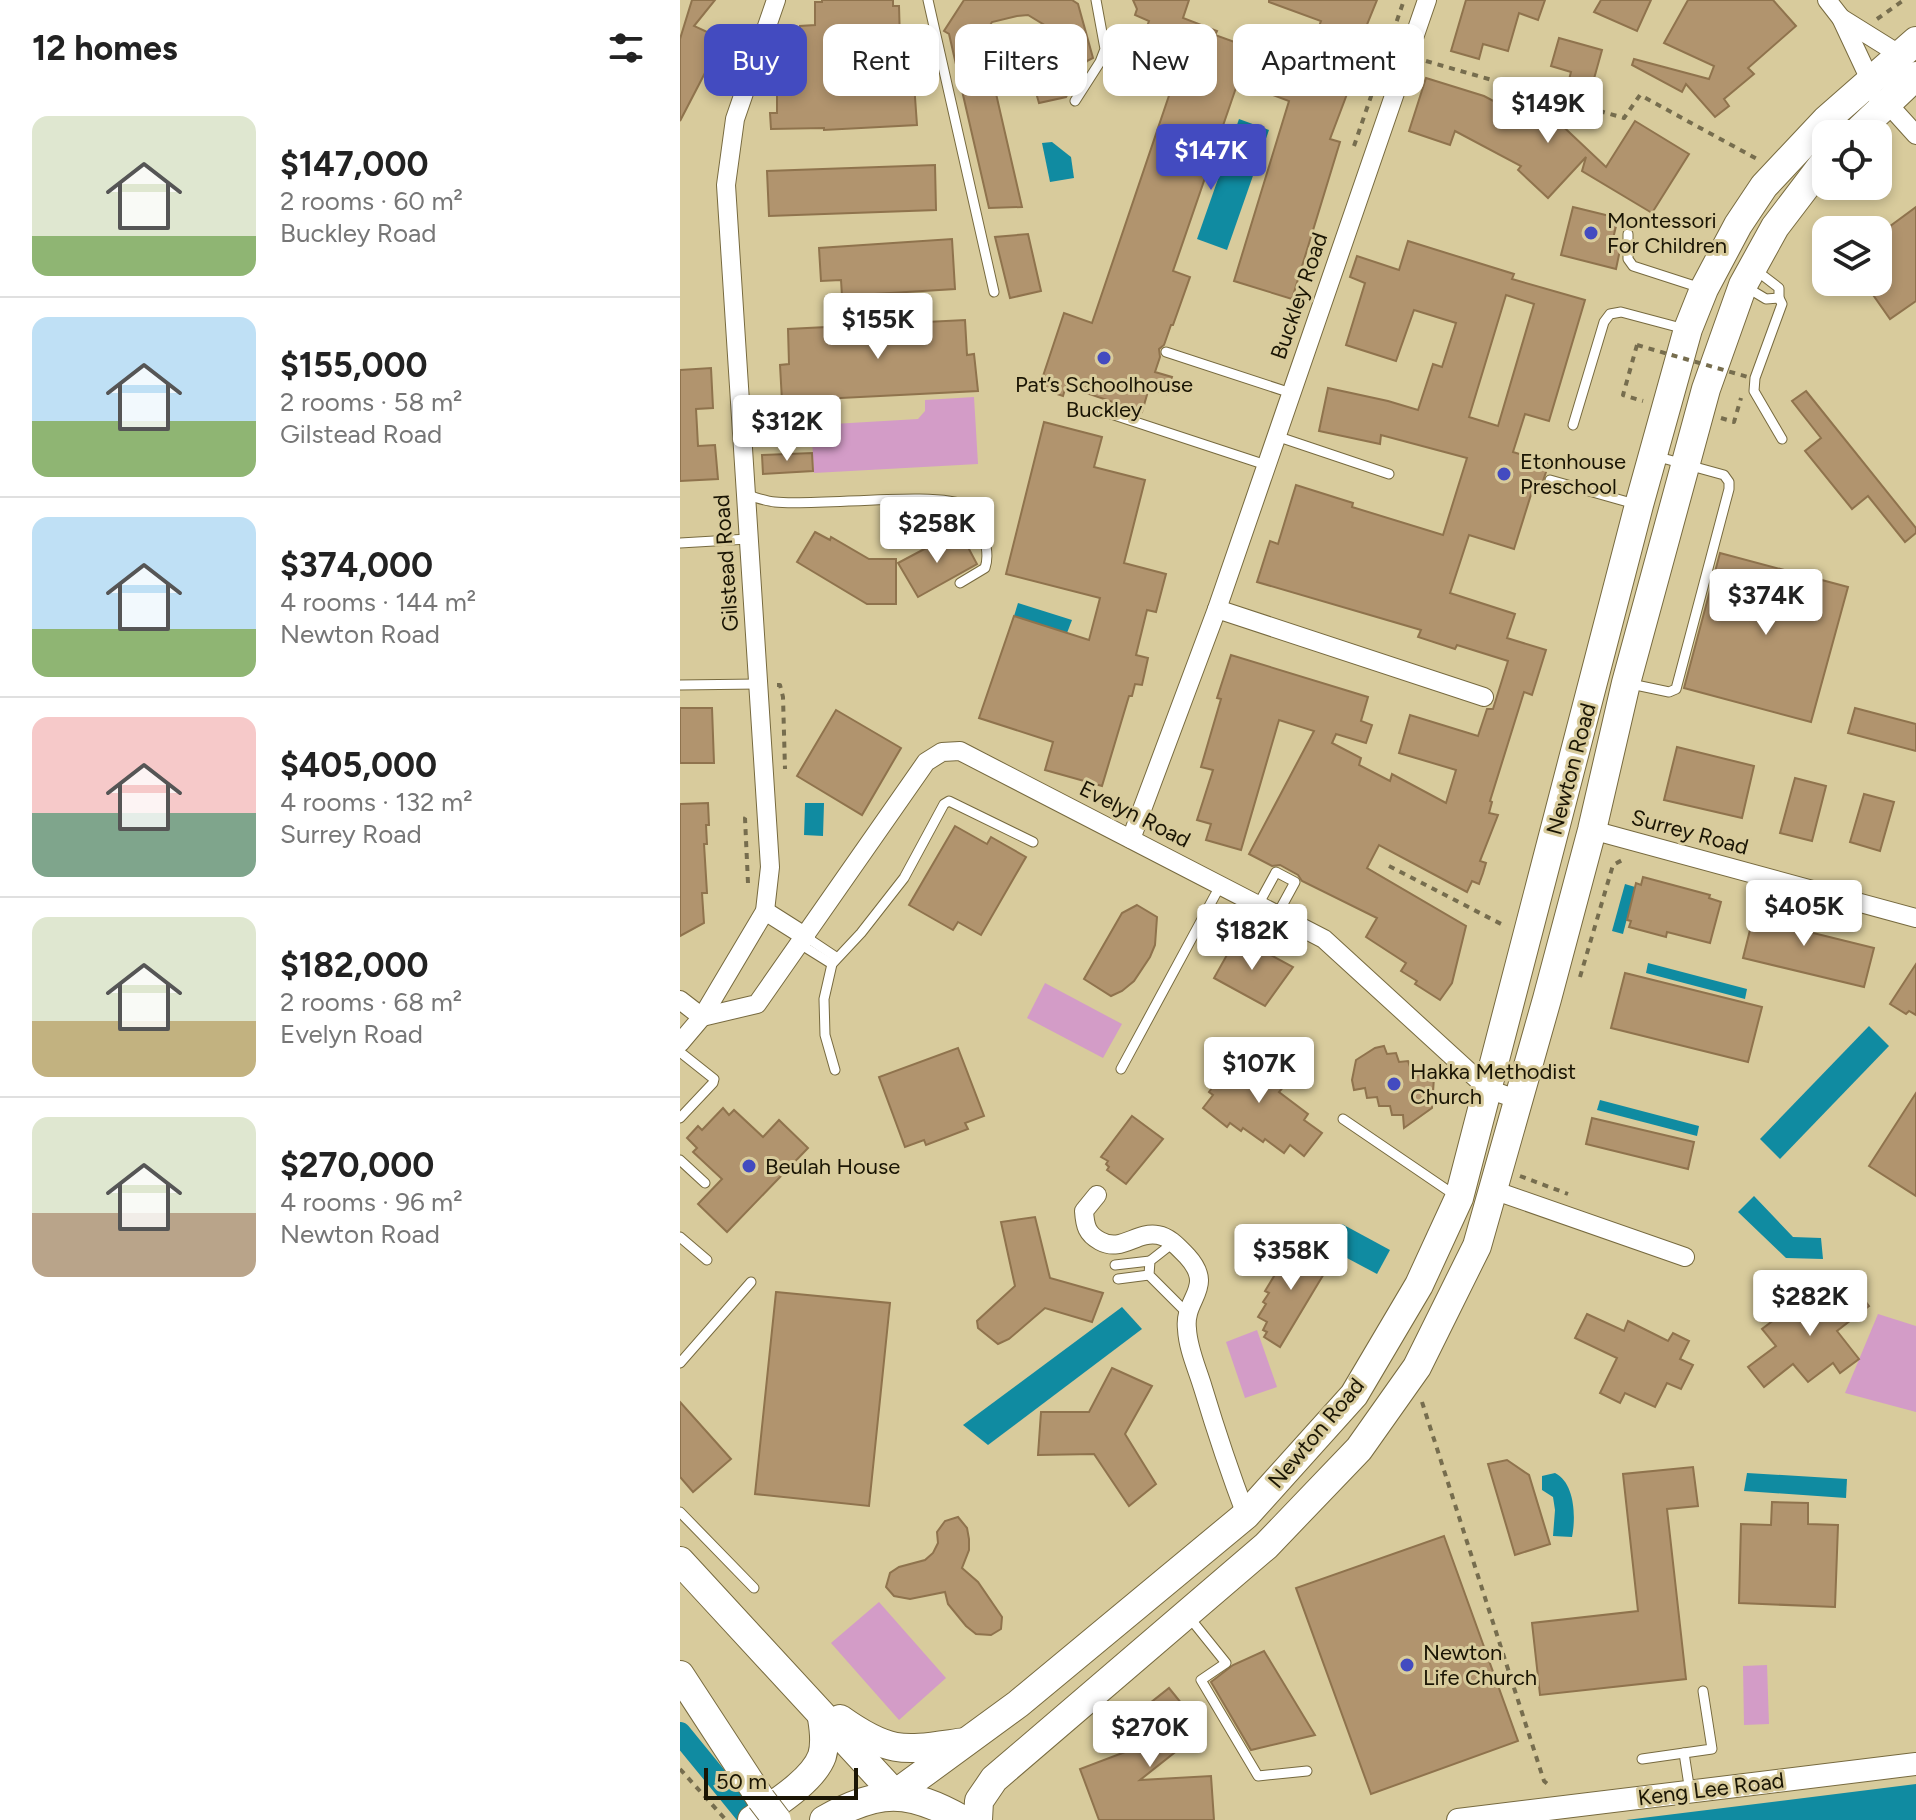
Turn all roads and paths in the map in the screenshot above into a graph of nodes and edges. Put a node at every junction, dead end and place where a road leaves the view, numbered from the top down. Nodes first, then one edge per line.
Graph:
1 (776, 0) edge
2 (928, 0) edge
3 (1096, 0) edge
4 (1427, 0) edge
5 (1827, 0) edge
6 (1904, 0) edge
7 (1841, 18) junction
8 (1875, 21) dead end
9 (1911, 58) edge
10 (1424, 61) edge
11 (1873, 93) junction
12 (1075, 101) dead end
13 (1861, 120) edge
14 (1916, 135) edge
15 (1766, 164) dead end
16 (1812, 178) edge
17 (1628, 234) dead end
18 (1748, 276) junction
19 (1704, 289) junction
20 (994, 292) dead end
21 (1779, 298) junction
22 (1688, 329) junction
23 (1166, 352) dead end
24 (1748, 377) dead end
25 (1743, 392) dead end
26 (1291, 393) junction
27 (1665, 408) junction
28 (1102, 411) dead end
29 (1700, 413) junction
30 (1573, 425) dead end
31 (1276, 436) junction
32 (1782, 439) dead end
33 (1652, 455) junction
34 (1686, 464) junction
35 (1266, 465) junction
36 (1389, 474) dead end
37 (1550, 480) dead end
38 (746, 495) junction
39 (1639, 505) junction
40 (748, 539) junction
41 (680, 543) edge
42 (960, 583) dead end
43 (1217, 609) junction
44 (1626, 683) junction
45 (758, 684) junction
46 (680, 685) edge
47 (1484, 697) dead end
48 (748, 803) dead end
49 (1592, 830) junction
50 (1131, 839) junction
51 (1033, 842) dead end
52 (1628, 857) dead end
53 (1389, 866) dead end
54 (1220, 886) junction
55 (748, 894) dead end
56 (1258, 905) junction
57 (765, 911) junction
58 (1277, 915) junction
59 (1916, 918) edge
60 (1492, 920) dead end
61 (803, 940) junction
62 (834, 961) junction
63 (1579, 979) dead end
64 (1515, 989) junction
65 (1547, 999) junction
66 (680, 1000) edge
67 (702, 1017) junction
68 (680, 1043) edge
69 (680, 1052) edge
70 (1121, 1069) dead end
71 (835, 1070) dead end
72 (1488, 1089) junction
73 (1519, 1100) junction
74 (680, 1118) edge
75 (1343, 1119) dead end
76 (680, 1160) edge
77 (705, 1183) dead end
78 (1506, 1187) junction
79 (1097, 1195) dead end
80 (1459, 1198) junction
81 (680, 1237) edge
82 (1173, 1243) junction
83 (1685, 1257) dead end
84 (707, 1260) dead end
85 (1150, 1261) junction
86 (1115, 1265) dead end
87 (1149, 1275) junction
88 (1118, 1279) dead end
89 (751, 1282) dead end
90 (1187, 1313) junction
91 (680, 1363) edge
92 (1417, 1389) dead end
93 (680, 1512) edge
94 (1246, 1515) junction
95 (680, 1561) edge
96 (754, 1588) dead end
97 (1187, 1614) junction
98 (680, 1675) edge
99 (1703, 1691) dead end
100 (818, 1713) junction
101 (965, 1742) junction
102 (1684, 1753) junction
103 (1642, 1759) dead end
104 (1916, 1764) edge
105 (680, 1769) edge
106 (1307, 1771) dead end
107 (1690, 1792) junction
108 (895, 1794) junction
109 (1564, 1807) junction
110 (825, 1819) edge
111 (726, 1820) edge
112 (752, 1820) edge
113 (777, 1820) edge
114 (963, 1820) edge
115 (978, 1820) edge
116 (1458, 1820) edge

1 - 38 street, Gilstead Road
2 - 20 lane
3 - 12 lane
4 - 26 street, Buckley Road
5 - 7 street
6 - 8 path
7 - 9 street
7 - 11 street
9 - 11 main road, Newton Road
10 - 15 path
11 - 13 main road, Newton Road
11 - 14 street
11 - 19 main road, Newton Road
16 - 18 main road, Newton Road
17 - 19 lane
18 - 21 lane
18 - 21 lane
18 - 29 main road, Newton Road
19 - 22 main road, Newton Road
21 - 32 lane
22 - 27 main road, Newton Road
22 - 30 lane
23 - 26 lane
24 - 27 path, bridge
25 - 29 path
26 - 31 street, Buckley Road
27 - 33 main road, Newton Road
28 - 35 lane
29 - 34 main road, Newton Road
31 - 35 street, Buckley Road
31 - 36 lane
33 - 34 lane
33 - 39 main road, Newton Road
34 - 44 main road, Newton Road
34 - 44 lane
35 - 43 street, Buckley Road
37 - 39 lane
38 - 40 street, Gilstead Road
38 - 42 lane
39 - 64 main road, Newton Road
40 - 41 lane
40 - 45 street, Gilstead Road
43 - 47 street
43 - 50 street, Buckley Road
44 - 49 main road, Newton Road
45 - 46 lane
45 - 57 street, Gilstead Road
48 - 55 path
49 - 59 street, Surrey Road
49 - 65 main road, Newton Road
50 - 54 street, Evelyn Road
50 - 61 street, Evelyn Road
51 - 62 lane
52 - 63 path
53 - 60 path
54 - 56 street, Evelyn Road
54 - 70 lane
56 - 58 street, Evelyn Road
56 - 58 lane
57 - 61 street
57 - 67 street, Gilstead Road
58 - 72 street, Evelyn Road
61 - 62 lane
61 - 67 street
62 - 71 lane
64 - 65 main road
64 - 72 main road, Newton Road
65 - 73 main road, Newton Road
66 - 67 street
67 - 68 street, Gilstead Road
69 - 74 lane
72 - 73 street, Evelyn Road
72 - 80 main road, Newton Road
73 - 78 main road, Newton Road
75 - 80 lane
76 - 77 lane
78 - 83 street
78 - 97 main road, Newton Road
79 - 82 street
80 - 94 main road, Newton Road
81 - 84 lane
82 - 85 lane
82 - 90 street, Newton Road
85 - 86 lane
85 - 87 lane
87 - 88 lane
87 - 90 lane
89 - 91 lane
90 - 94 street, Newton Road
92 - 109 path
93 - 96 lane
94 - 101 main road, Newton Road
95 - 100 main road
97 - 106 lane
97 - 115 main road, Newton Road
98 - 113 main road, bridge
99 - 102 lane
100 - 101 main road
100 - 108 main road
100 - 112 main road
101 - 108 main road, Newton Road
102 - 103 lane
102 - 107 lane
104 - 107 street, Keng Lee Road
105 - 111 path
107 - 109 street, Keng Lee Road
108 - 110 main road
108 - 114 main road
109 - 116 street, Keng Lee Road

